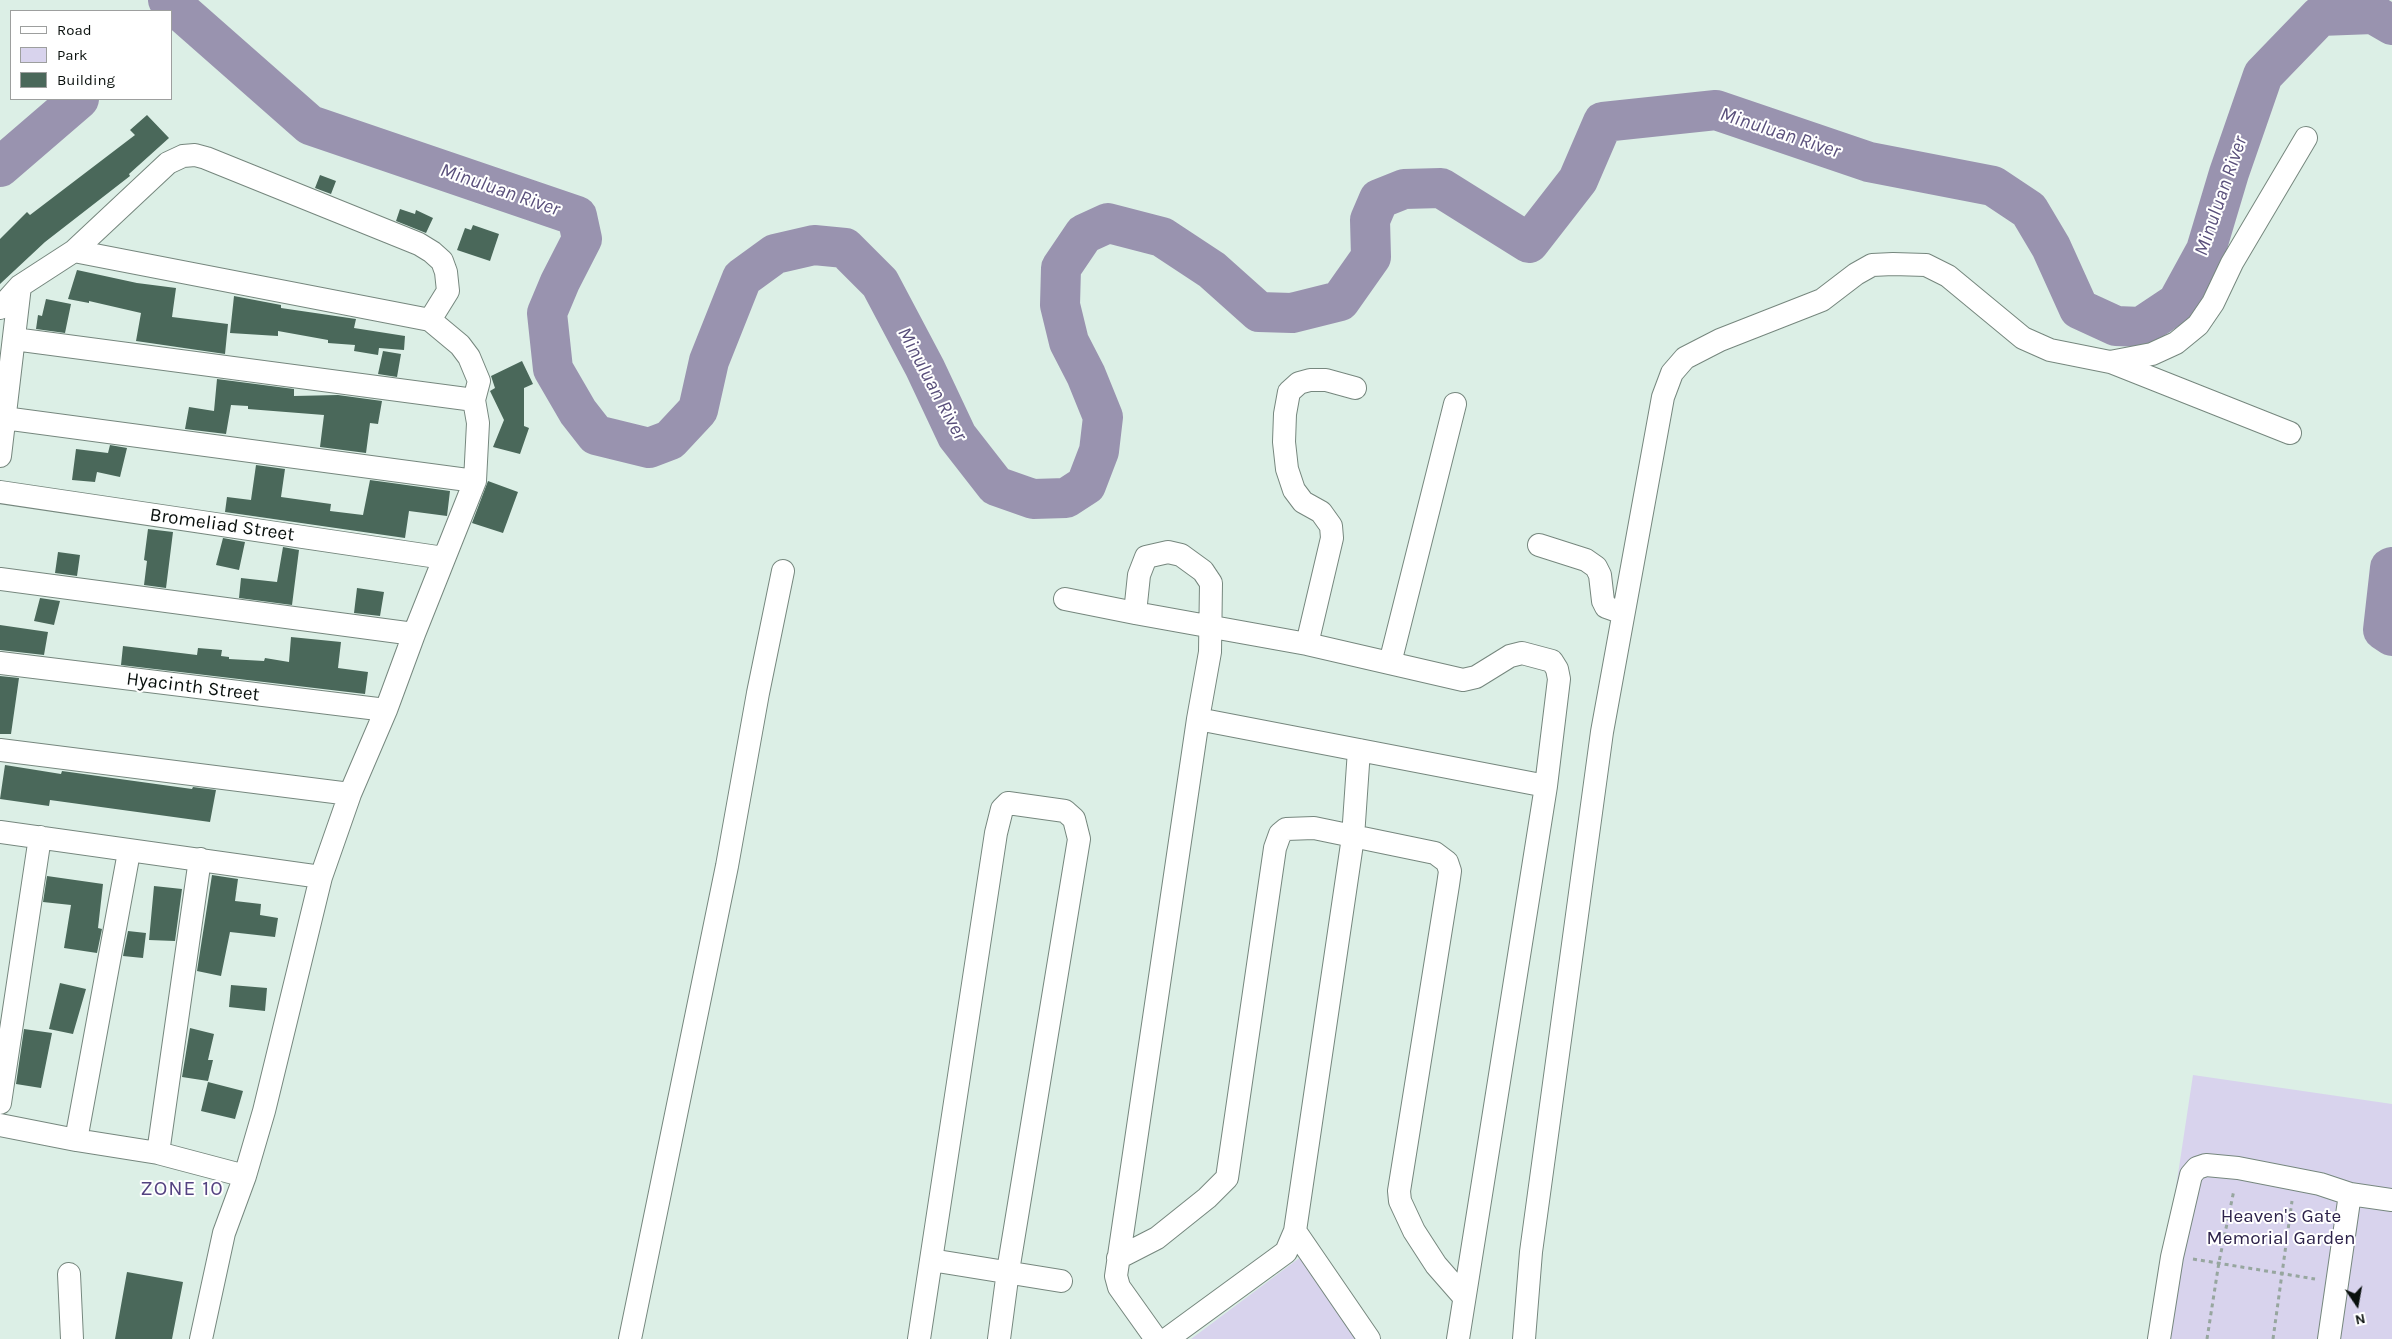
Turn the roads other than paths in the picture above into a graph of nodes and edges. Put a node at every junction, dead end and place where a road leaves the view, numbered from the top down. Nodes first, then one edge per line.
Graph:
1 (2306, 138) dead end
2 (74, 251) junction
3 (20, 286) junction
4 (0, 308) edge
5 (430, 320) junction
6 (14, 339) junction
7 (2110, 362) junction
8 (1354, 388) dead end
9 (474, 400) junction
10 (1456, 404) dead end
11 (4, 418) junction
12 (2290, 433) dead end
13 (0, 456) edge
14 (475, 481) junction
15 (0, 492) edge
16 (1540, 545) dead end
17 (444, 558) junction
18 (783, 571) dead end
19 (0, 579) edge
20 (1065, 598) dead end
21 (1134, 613) junction
22 (1623, 613) junction
23 (1212, 625) junction
24 (414, 634) junction
25 (1307, 644) junction
26 (1390, 662) junction
27 (0, 663) edge
28 (386, 710) junction
29 (1198, 719) junction
30 (0, 750) edge
31 (1359, 750) junction
32 (1546, 786) junction
33 (350, 794) junction
34 (0, 832) edge
35 (40, 837) junction
36 (1353, 837) junction
37 (129, 852) junction
38 (200, 859) junction
39 (321, 877) junction
40 (0, 1103) edge
41 (0, 1125) edge
42 (76, 1140) junction
43 (158, 1153) junction
44 (245, 1176) junction
45 (2350, 1194) junction
46 (2392, 1200) edge
47 (1295, 1231) junction
48 (1118, 1258) junction
49 (931, 1260) junction
50 (1008, 1272) junction
51 (69, 1274) dead end
52 (1061, 1281) dead end
53 (1464, 1297) junction
54 (72, 1339) edge
55 (201, 1339) edge
56 (630, 1339) edge
57 (919, 1339) edge
58 (999, 1339) edge
59 (1156, 1339) edge
60 (1167, 1339) edge
61 (1369, 1339) edge
62 (1458, 1339) edge
63 (1524, 1339) edge
64 (2159, 1339) edge
65 (2329, 1339) edge

1 - 7 street
2 - 3 street
2 - 5 street
2 - 5 street
3 - 4 street
3 - 6 street
5 - 9 street
6 - 9 street
6 - 11 street
7 - 12 street
7 - 22 street
8 - 25 street
9 - 14 street
10 - 26 street
11 - 13 street
11 - 14 street
14 - 17 street
15 - 17 street, Bromeliad Street
16 - 22 street
17 - 24 street
18 - 56 street
19 - 24 street
20 - 21 street
21 - 23 street
21 - 23 street
22 - 63 street
23 - 25 street
23 - 29 street
24 - 28 street
25 - 26 street
26 - 32 street
27 - 28 street, Hyacinth Street
28 - 33 street
29 - 31 street
29 - 48 street
30 - 33 street
31 - 32 street
31 - 36 street
32 - 53 street
33 - 39 street
34 - 35 street
35 - 37 street
35 - 40 street
36 - 47 street
36 - 48 street
36 - 53 street
37 - 38 street
37 - 42 street
38 - 39 street
38 - 43 street
39 - 44 street
41 - 42 street
42 - 43 street
43 - 44 street
44 - 55 street
45 - 46 street
45 - 64 street
45 - 65 street
47 - 60 street
47 - 61 street
48 - 59 street
49 - 50 street
49 - 50 street
49 - 57 street
50 - 52 street
50 - 58 street
51 - 54 street
53 - 62 street

